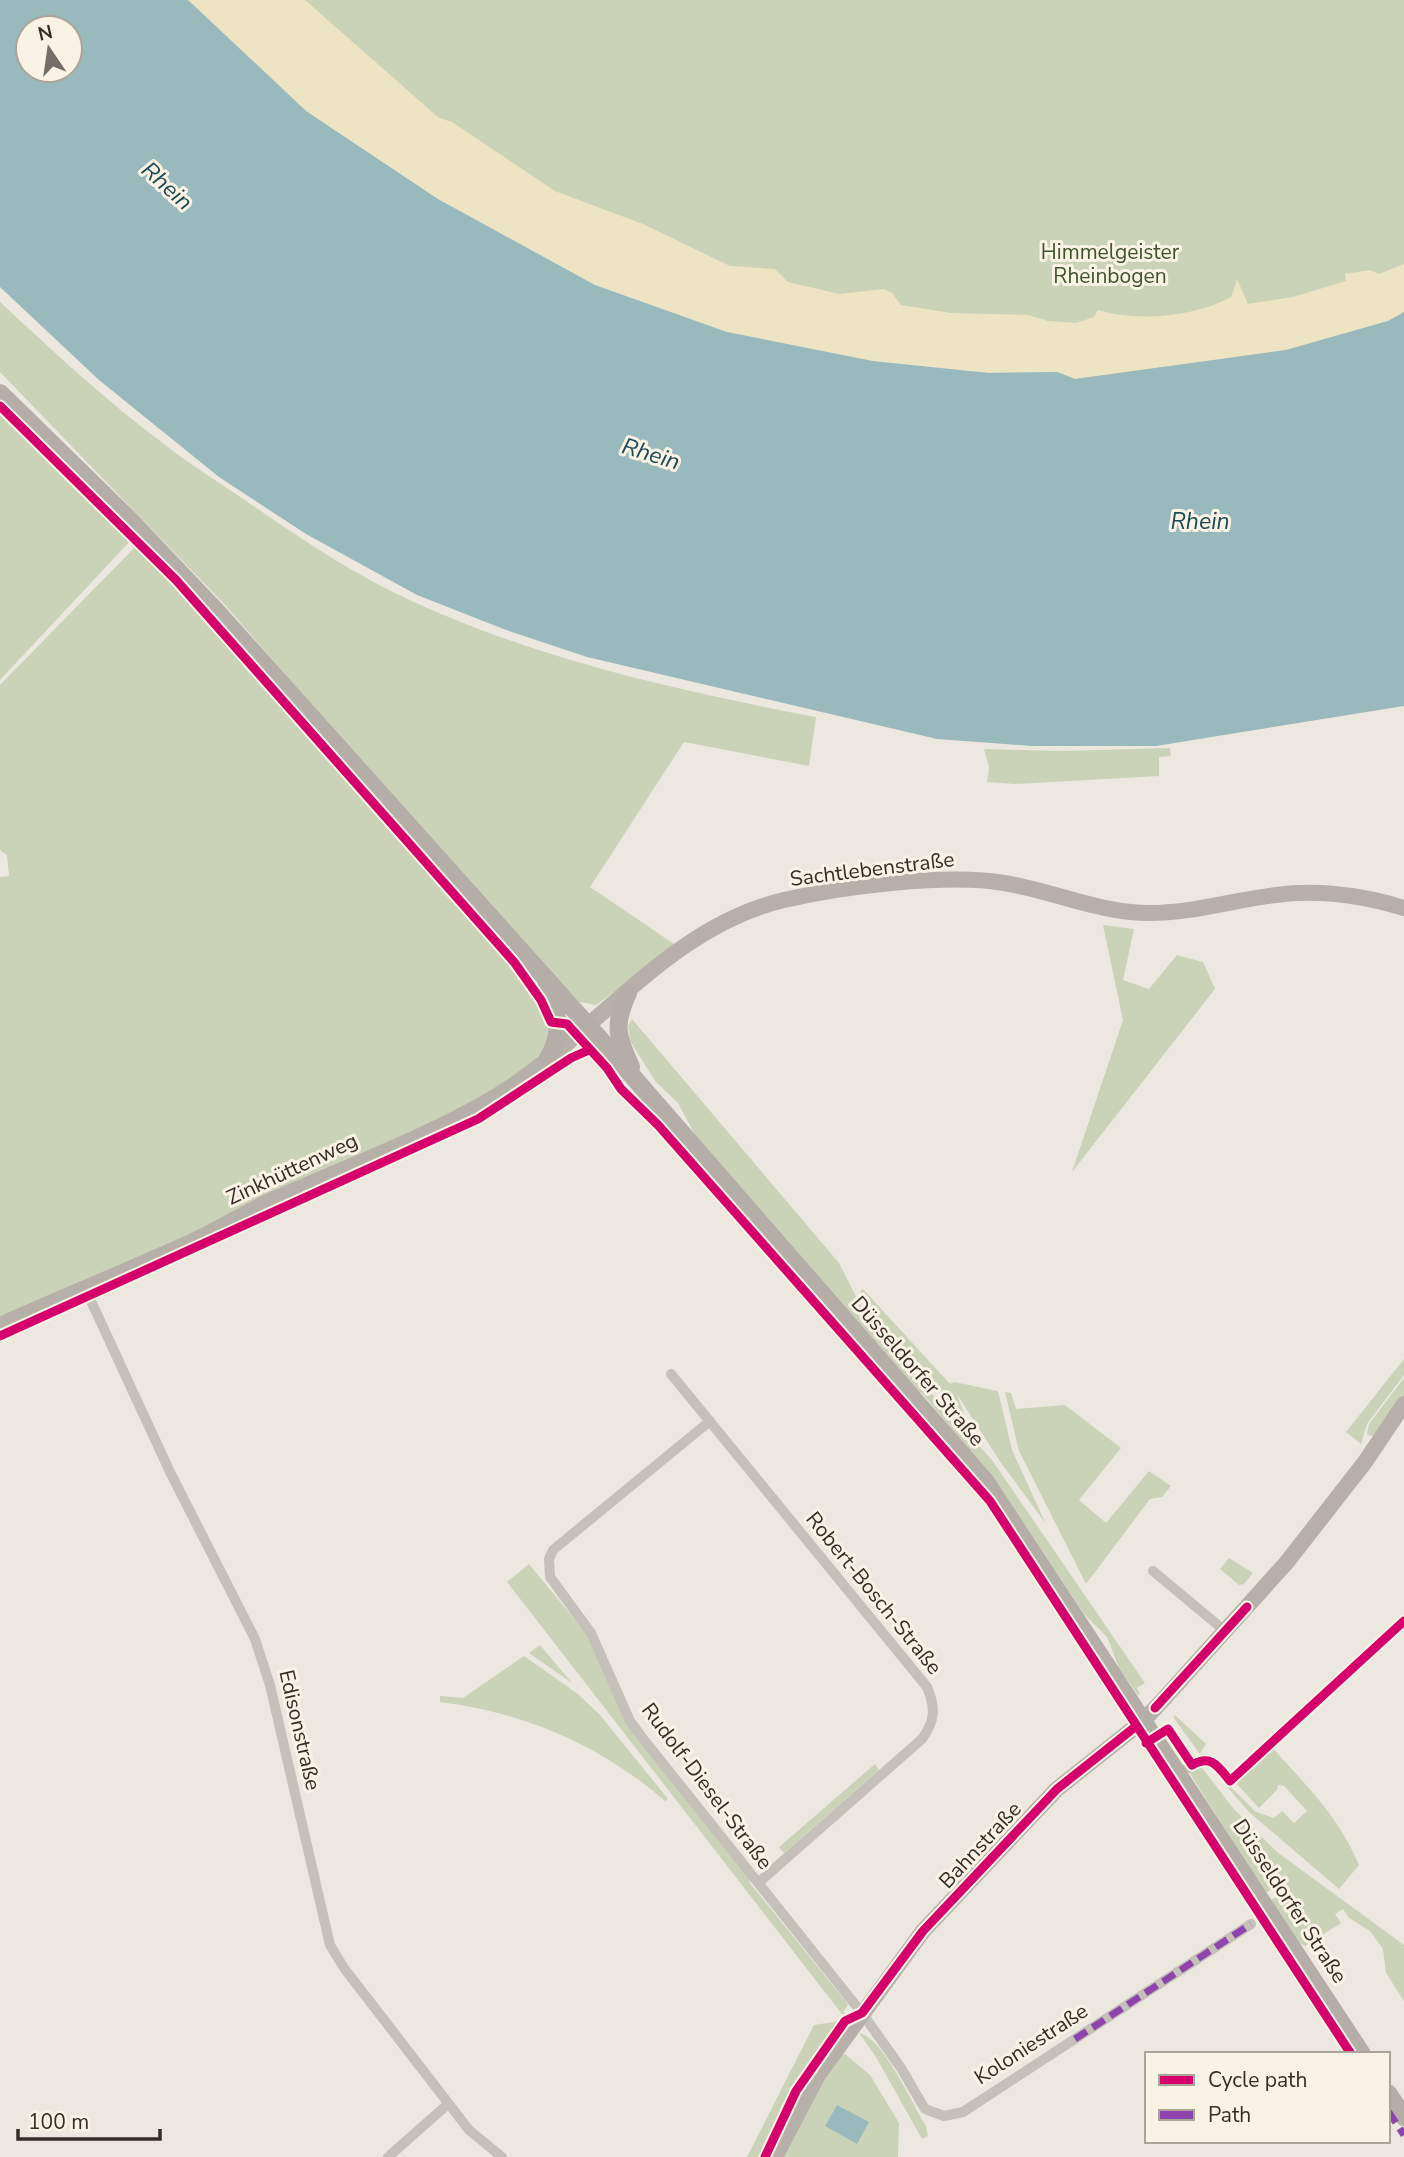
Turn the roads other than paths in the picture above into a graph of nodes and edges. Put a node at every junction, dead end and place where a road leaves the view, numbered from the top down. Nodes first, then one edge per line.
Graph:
1 (0, 393) edge
2 (1404, 908) edge
3 (541, 973) junction
4 (628, 993) junction
5 (587, 1026) junction
6 (548, 1058) junction
7 (640, 1086) junction
8 (85, 1288) junction
9 (0, 1325) edge
10 (671, 1374) dead end
11 (1404, 1404) edge
12 (710, 1421) junction
13 (1153, 1571) dead end
14 (1225, 1631) junction
15 (1322, 1695) dead end
16 (1144, 1720) junction
17 (1179, 1773) junction
18 (758, 1883) junction
19 (1251, 1924) dead end
20 (862, 2013) junction
21 (1361, 2052) edge
22 (1390, 2096) edge
23 (448, 2104) junction
24 (1404, 2117) edge
25 (388, 2157) edge
26 (502, 2157) edge
27 (775, 2157) edge

1 - 3 main road, Düsseldorfer Straße
2 - 4 street, Sachtlebenstraße
3 - 5 main road, Düsseldorfer Straße
3 - 6 main road
4 - 5 street, Sachtlebenstraße
4 - 7 main road
5 - 6 street, Zinkhüttenweg
5 - 7 main road, Düsseldorfer Straße
6 - 8 street, Zinkhüttenweg
7 - 16 main road, Düsseldorfer Straße
8 - 9 street, Zinkhüttenweg
8 - 23 street, Edisonstraße
10 - 12 street, Robert-Bosch-Straße
11 - 14 street, Bahnstraße
12 - 18 street, Rudolf-Diesel-Straße
12 - 18 street, Robert-Bosch-Straße
13 - 14 street
14 - 16 street, Bahnstraße
15 - 17 street
16 - 17 main road, Düsseldorfer Straße
16 - 20 street, Bahnstraße
17 - 21 main road, Düsseldorfer Straße
18 - 20 street, Rudolf-Diesel-Straße
19 - 20 street, Koloniestraße
20 - 27 street, Bahnstraße
22 - 24 main road
23 - 25 street
23 - 26 street, Edisonstraße

